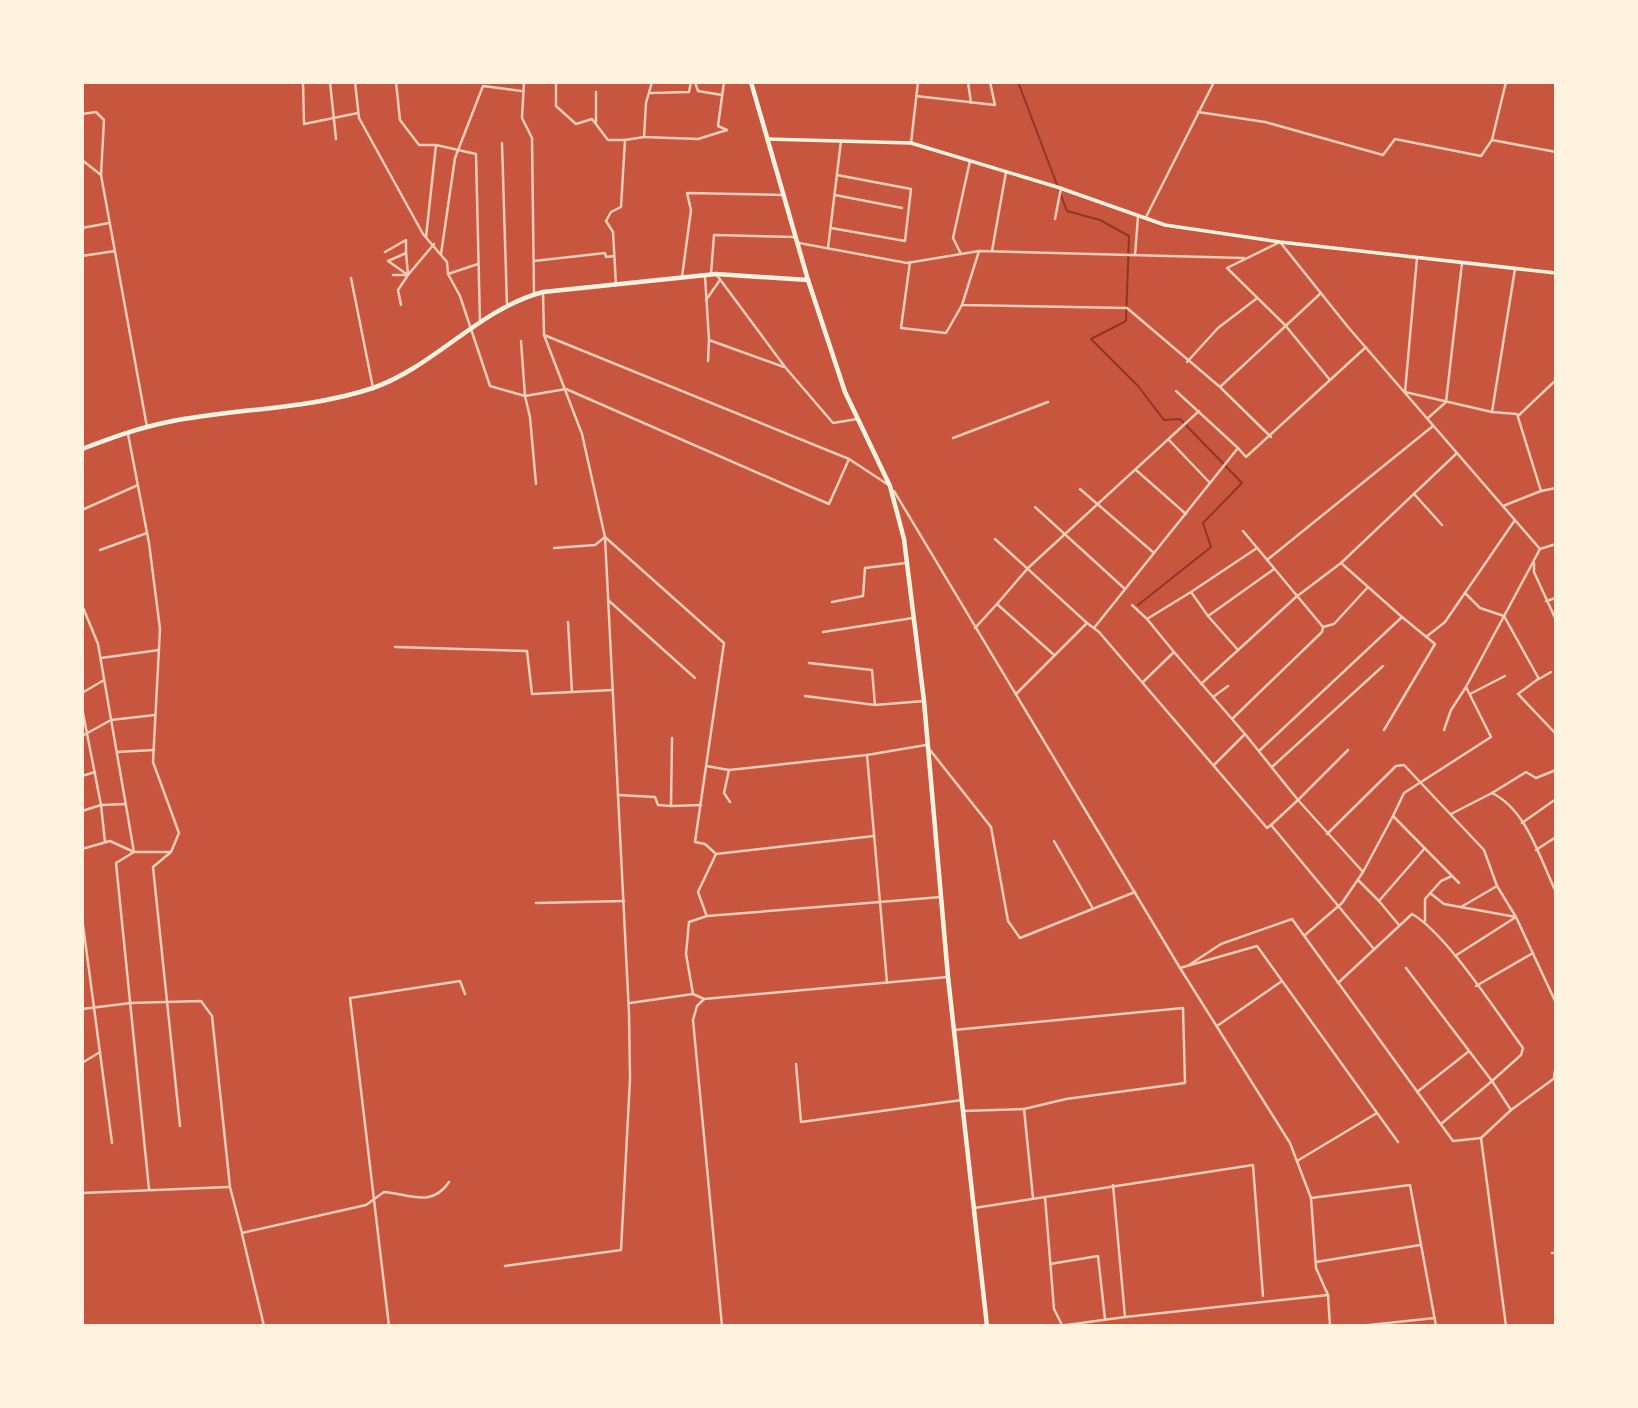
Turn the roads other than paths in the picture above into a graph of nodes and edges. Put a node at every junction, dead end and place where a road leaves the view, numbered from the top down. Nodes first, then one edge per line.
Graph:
1 (303, 82) edge
2 (330, 82) edge
3 (355, 82) edge
4 (396, 82) edge
5 (524, 82) edge
6 (556, 82) edge
7 (652, 82) edge
8 (693, 82) edge
9 (724, 82) edge
10 (751, 82) edge
11 (918, 82) edge
12 (968, 82) edge
13 (990, 82) edge
14 (1213, 82) edge
15 (1506, 82) edge
16 (522, 91) junction
17 (596, 92) dead end
18 (649, 93) junction
19 (722, 95) junction
20 (916, 96) junction
21 (971, 103) junction
22 (1198, 112) junction
23 (358, 113) junction
24 (82, 114) edge
25 (334, 119) junction
26 (596, 124) junction
27 (644, 137) junction
28 (336, 139) dead end
29 (767, 139) junction
30 (625, 140) junction
31 (1492, 140) junction
32 (841, 142) junction
33 (502, 143) dead end
34 (911, 144) junction
35 (436, 145) junction
36 (460, 149) junction
37 (1556, 152) edge
38 (82, 160) edge
39 (970, 161) junction
40 (1006, 172) junction
41 (101, 175) junction
42 (837, 175) junction
43 (1061, 188) junction
44 (783, 195) junction
45 (835, 195) junction
46 (902, 208) dead end
47 (1138, 217) junction
48 (1055, 219) dead end
49 (1144, 219) junction
50 (109, 223) junction
51 (82, 228) edge
52 (831, 228) junction
53 (426, 237) junction
54 (796, 240) junction
55 (1280, 242) junction
56 (434, 244) junction
57 (828, 248) junction
58 (116, 251) junction
59 (979, 251) junction
60 (992, 251) junction
61 (385, 252) dead end
62 (407, 253) junction
63 (441, 254) junction
64 (961, 254) junction
65 (1135, 255) junction
66 (82, 256) edge
67 (614, 256) junction
68 (1248, 258) junction
69 (1417, 258) junction
70 (534, 261) junction
71 (910, 262) junction
72 (479, 263) junction
73 (1462, 263) junction
74 (1515, 269) junction
75 (1556, 273) edge
76 (448, 274) junction
77 (714, 274) junction
78 (393, 275) dead end
79 (408, 275) junction
80 (705, 276) junction
81 (351, 278) dead end
82 (682, 278) junction
83 (807, 279) junction
84 (720, 281) junction
85 (615, 285) junction
86 (543, 292) junction
87 (1321, 293) junction
88 (534, 295) junction
89 (1256, 299) junction
90 (706, 300) junction
91 (401, 305) dead end
92 (962, 305) junction
93 (507, 306) junction
94 (480, 323) junction
95 (1285, 325) junction
96 (471, 331) junction
97 (544, 335) junction
98 (709, 340) junction
99 (522, 341) dead end
100 (1366, 347) junction
101 (708, 361) dead end
102 (1187, 362) junction
103 (785, 368) junction
104 (1330, 380) junction
105 (1556, 380) edge
106 (373, 387) junction
107 (1220, 387) junction
108 (566, 389) junction
109 (1176, 391) dead end
110 (1405, 392) junction
111 (525, 396) junction
112 (1048, 402) dead end
113 (1446, 402) junction
114 (1199, 411) junction
115 (1492, 412) junction
116 (1518, 416) junction
117 (1427, 418) junction
118 (858, 419) junction
119 (1434, 426) junction
120 (147, 427) junction
121 (128, 431) junction
122 (1271, 437) junction
123 (953, 438) dead end
124 (1169, 439) junction
125 (1238, 448) junction
126 (82, 449) edge
127 (1457, 453) junction
128 (849, 459) junction
129 (1136, 470) junction
130 (1210, 483) junction
131 (536, 484) dead end
132 (138, 485) junction
133 (890, 486) junction
134 (1556, 488) edge
135 (1080, 489) dead end
136 (1541, 491) junction
137 (1415, 495) junction
138 (1099, 505) junction
139 (1503, 506) junction
140 (1035, 507) dead end
141 (82, 509) edge
142 (1186, 514) junction
143 (1515, 519) junction
144 (1442, 525) dead end
145 (1243, 531) dead end
146 (147, 533) junction
147 (1065, 535) junction
148 (605, 537) junction
149 (995, 539) dead end
150 (1556, 544) edge
151 (554, 548) dead end
152 (1257, 548) junction
153 (1540, 549) junction
154 (100, 550) dead end
155 (1154, 553) junction
156 (1534, 559) junction
157 (1267, 560) junction
158 (906, 563) junction
159 (1341, 563) junction
160 (1028, 568) junction
161 (1274, 569) junction
162 (1368, 587) junction
163 (1125, 589) junction
164 (1191, 592) junction
165 (1465, 593) junction
166 (1296, 597) junction
167 (1556, 598) edge
168 (608, 600) junction
169 (1546, 601) junction
170 (832, 602) dead end
171 (997, 604) junction
172 (1132, 605) dead end
173 (82, 606) edge
174 (1208, 616) junction
175 (1504, 616) junction
176 (1402, 617) junction
177 (913, 618) junction
178 (1147, 619) junction
179 (1556, 620) edge
180 (568, 622) dead end
181 (1087, 623) junction
182 (1323, 627) junction
183 (975, 628) junction
184 (1094, 628) junction
185 (823, 632) dead end
186 (1426, 637) junction
187 (395, 647) dead end
188 (159, 650) junction
189 (1238, 650) junction
190 (1174, 652) junction
191 (1055, 655) junction
192 (101, 659) junction
193 (809, 663) dead end
194 (1384, 666) dead end
195 (1551, 672) dead end
196 (1505, 676) dead end
197 (695, 678) dead end
198 (1539, 678) junction
199 (104, 680) junction
200 (1143, 682) junction
201 (1201, 684) junction
202 (1228, 686) dead end
203 (1466, 687) junction
204 (613, 690) junction
205 (572, 692) junction
206 (82, 693) edge
207 (1016, 694) junction
208 (1470, 694) junction
209 (806, 696) dead end
210 (1213, 697) junction
211 (923, 701) junction
212 (875, 705) junction
213 (82, 708) edge
214 (155, 715) junction
215 (1232, 719) junction
216 (111, 720) junction
217 (1384, 730) dead end
218 (1444, 730) dead end
219 (1245, 734) junction
220 (1556, 734) edge
221 (84, 735) edge
222 (672, 738) dead end
223 (926, 745) junction
224 (153, 750) junction
225 (1348, 750) dead end
226 (1259, 751) junction
227 (117, 752) junction
228 (867, 755) junction
229 (1215, 764) junction
230 (706, 766) junction
231 (1272, 767) junction
232 (729, 770) junction
233 (1556, 770) edge
234 (95, 772) junction
235 (82, 776) edge
236 (1423, 782) junction
237 (1492, 793) junction
238 (618, 795) junction
239 (1556, 799) edge
240 (1298, 800) junction
241 (730, 802) dead end
242 (125, 804) junction
243 (701, 805) junction
244 (101, 806) junction
245 (671, 806) junction
246 (82, 811) edge
247 (1451, 814) junction
248 (1393, 816) junction
249 (1522, 823) junction
250 (1270, 825) junction
251 (1327, 834) junction
252 (874, 836) junction
253 (1556, 837) edge
254 (1054, 841) dead end
255 (105, 842) junction
256 (1424, 848) junction
257 (82, 849) edge
258 (1536, 850) junction
259 (134, 852) junction
260 (171, 852) junction
261 (716, 854) junction
262 (1363, 872) junction
263 (1452, 876) junction
264 (1358, 880) junction
265 (1459, 883) dead end
266 (1497, 886) junction
267 (1135, 892) junction
268 (1556, 892) edge
269 (1430, 893) junction
270 (941, 897) junction
271 (624, 901) junction
272 (1379, 901) junction
273 (880, 902) junction
274 (536, 903) dead end
275 (1340, 904) junction
276 (1092, 907) junction
277 (1461, 907) junction
278 (707, 916) junction
279 (1516, 917) junction
280 (1425, 921) junction
281 (83, 925) edge
282 (1400, 926) junction
283 (1304, 936) junction
284 (1374, 948) junction
285 (1533, 953) junction
286 (1454, 956) junction
287 (1189, 965) junction
288 (1180, 968) junction
289 (1406, 968) dead end
290 (948, 977) junction
291 (1282, 981) junction
292 (887, 983) junction
293 (1338, 983) junction
294 (1476, 986) junction
295 (465, 994) dead end
296 (692, 994) junction
297 (704, 999) junction
298 (167, 1002) junction
299 (131, 1003) junction
300 (629, 1003) junction
301 (1556, 1003) edge
302 (94, 1008) junction
303 (82, 1009) edge
304 (1217, 1027) junction
305 (954, 1030) junction
306 (100, 1052) junction
307 (1468, 1052) junction
308 (82, 1063) edge
309 (796, 1064) dead end
310 (1556, 1065) edge
311 (1555, 1077) edge
312 (1492, 1081) junction
313 (1417, 1092) junction
314 (962, 1100) junction
315 (1024, 1109) junction
316 (1511, 1110) junction
317 (963, 1111) junction
318 (1377, 1113) junction
319 (1441, 1124) junction
320 (180, 1126) dead end
321 (1481, 1138) junction
322 (1398, 1142) dead end
323 (112, 1143) dead end
324 (1297, 1161) junction
325 (449, 1182) dead end
326 (1113, 1185) junction
327 (230, 1187) junction
328 (149, 1189) junction
329 (82, 1193) edge
330 (375, 1197) junction
331 (1045, 1197) junction
332 (1033, 1198) junction
333 (1311, 1198) junction
334 (974, 1208) junction
335 (242, 1233) junction
336 (1421, 1245) junction
337 (1316, 1262) junction
338 (1050, 1264) junction
339 (505, 1266) dead end
340 (1328, 1294) junction
341 (1263, 1296) dead end
342 (1125, 1317) junction
343 (1435, 1318) junction
344 (1105, 1320) junction
345 (264, 1326) edge
346 (390, 1326) edge
347 (722, 1326) edge
348 (987, 1326) edge
349 (1060, 1326) edge
350 (1331, 1326) edge
351 (1359, 1326) edge
352 (1436, 1326) edge
353 (1506, 1326) edge

1 - 25 street
2 - 25 street
3 - 23 street
4 - 35 street
5 - 16 street
6 - 26 street
7 - 18 street
8 - 18 street
8 - 19 street
9 - 19 street
10 - 29 main road
11 - 20 street
12 - 21 street
13 - 21 street
14 - 22 street
15 - 31 street
16 - 36 street
16 - 70 street
17 - 26 street
18 - 27 street
19 - 27 street
20 - 21 street
20 - 34 street
22 - 31 street
22 - 49 street
23 - 25 street
23 - 53 street
24 - 41 street
25 - 28 street
26 - 30 street
27 - 30 street
29 - 32 main road
29 - 44 main road
30 - 67 street
31 - 37 street
32 - 34 main road
32 - 42 street
33 - 93 street
34 - 39 main road
35 - 36 street
35 - 53 street
36 - 63 street
36 - 72 street
38 - 41 street
39 - 40 main road
39 - 64 street
40 - 43 main road
40 - 60 street
41 - 50 street
42 - 45 street
42 - 52 street
43 - 47 main road
43 - 48 street
44 - 54 main road
44 - 82 street
45 - 46 street
45 - 52 street
47 - 49 main road
47 - 65 street
49 - 55 main road
50 - 51 street
50 - 58 street
52 - 57 street
53 - 56 street
54 - 57 street
54 - 77 street
54 - 83 main road
55 - 68 street
55 - 69 main road
55 - 87 street
56 - 63 street
56 - 79 street
57 - 71 street
58 - 66 street
58 - 120 street
59 - 60 street
59 - 64 street
59 - 92 street
60 - 65 street
61 - 62 street
62 - 79 street
62 - 79 street
63 - 76 street
64 - 71 street
65 - 68 street
67 - 70 street
67 - 85 street
68 - 89 street
69 - 73 main road
69 - 110 street
70 - 88 street
71 - 92 street
72 - 76 street
72 - 94 street
73 - 74 main road
73 - 113 street
74 - 75 main road
74 - 115 street
76 - 96 street
77 - 80 main road
77 - 83 main road
77 - 84 street
78 - 79 street
79 - 91 street
80 - 82 main road
80 - 90 street
81 - 106 street
82 - 85 main road
83 - 118 main road
84 - 90 street
84 - 103 street
85 - 86 main road
86 - 88 main road
86 - 97 street
87 - 95 street
87 - 100 street
88 - 93 main road
89 - 95 street
89 - 102 street
90 - 98 street
92 - 102 street
93 - 94 main road
94 - 96 main road
95 - 104 street
95 - 107 street
96 - 106 main road
96 - 111 street
97 - 108 street
97 - 128 street
98 - 101 street
98 - 103 street
99 - 111 street
100 - 104 street
100 - 110 street
102 - 107 street
103 - 118 street
104 - 122 street
105 - 116 street
106 - 120 main road
107 - 122 street
108 - 111 street
108 - 128 street
108 - 148 street
109 - 114 street
110 - 113 street
110 - 117 street
111 - 131 street
112 - 123 street
113 - 115 street
113 - 117 street
114 - 124 street
114 - 125 street
115 - 116 street
116 - 136 street
117 - 119 street
118 - 133 main road
119 - 127 street
119 - 157 street
120 - 121 main road
121 - 126 main road
121 - 132 street
122 - 125 street
124 - 129 street
124 - 130 street
125 - 130 street
127 - 137 street
127 - 139 street
128 - 133 street
129 - 138 street
129 - 142 street
130 - 142 street
132 - 141 street
132 - 146 street
133 - 158 main road
133 - 183 street
134 - 136 street
135 - 138 street
136 - 139 street
137 - 144 street
137 - 159 street
138 - 147 street
138 - 155 street
139 - 143 street
140 - 147 street
142 - 155 street
143 - 153 street
143 - 165 street
145 - 152 street
146 - 154 street
146 - 188 street
147 - 160 street
147 - 163 street
148 - 151 street
148 - 168 street
148 - 230 street
149 - 160 street
150 - 153 street
152 - 157 street
152 - 164 street
153 - 156 street
155 - 163 street
156 - 169 street
156 - 175 street
157 - 161 street
158 - 170 street
158 - 177 main road
159 - 162 street
159 - 166 street
160 - 171 street
160 - 181 street
161 - 166 street
161 - 174 street
162 - 176 street
162 - 182 street
163 - 184 street
164 - 174 street
164 - 178 street
165 - 175 street
165 - 186 street
166 - 182 street
166 - 189 street
167 - 169 street
168 - 197 street
168 - 204 street
169 - 179 street
171 - 183 street
171 - 191 street
172 - 178 street
173 - 192 street
174 - 189 street
175 - 198 street
175 - 203 street
176 - 186 street
176 - 226 street
177 - 185 street
177 - 211 main road
178 - 190 street
180 - 205 street
181 - 184 street
181 - 191 street
182 - 215 street
183 - 207 street
184 - 200 street
186 - 217 street
187 - 205 street
188 - 192 street
188 - 214 street
189 - 201 street
190 - 200 street
190 - 201 street
191 - 207 street
192 - 199 street
193 - 212 street
194 - 231 street
195 - 198 street
196 - 208 street
198 - 220 street
199 - 206 street
199 - 216 street
200 - 229 street
201 - 210 street
202 - 210 street
203 - 208 street
203 - 218 street
204 - 205 street
204 - 238 street
207 - 267 street
208 - 236 street
209 - 212 street
210 - 215 street
211 - 212 street
211 - 223 main road
213 - 221 street
214 - 216 street
214 - 224 street
215 - 219 street
216 - 221 street
216 - 227 street
219 - 226 street
219 - 229 street
221 - 234 street
222 - 245 street
223 - 228 street
223 - 270 main road
223 - 276 street
224 - 227 street
224 - 260 street
225 - 240 street
226 - 231 street
227 - 242 street
228 - 232 street
228 - 252 street
229 - 250 street
230 - 232 street
230 - 243 street
231 - 240 street
232 - 241 street
233 - 237 street
234 - 235 street
234 - 244 street
236 - 247 street
236 - 248 street
236 - 251 street
237 - 247 street
237 - 249 street
238 - 245 street
238 - 271 street
239 - 249 street
240 - 250 street
240 - 251 street
242 - 244 street
242 - 259 street
243 - 245 street
243 - 261 street
244 - 246 street
244 - 255 street
247 - 266 street
248 - 256 street
248 - 262 street
249 - 258 street
250 - 275 street
251 - 262 street
252 - 261 street
252 - 273 street
253 - 258 street
254 - 276 street
255 - 257 street
255 - 259 street
256 - 263 street
256 - 272 street
258 - 268 street
259 - 260 street
259 - 299 street
260 - 298 street
261 - 278 street
262 - 264 street
263 - 265 street
263 - 269 street
264 - 272 street
264 - 275 street
266 - 277 street
266 - 279 street
267 - 276 street
267 - 288 street
269 - 277 street
269 - 280 street
270 - 273 street
270 - 290 main road
271 - 274 street
271 - 300 street
272 - 282 street
273 - 278 street
273 - 292 street
275 - 283 street
275 - 284 street
277 - 279 street
278 - 296 street
279 - 285 street
279 - 286 street
280 - 282 street
280 - 286 street
281 - 302 street
282 - 284 street
283 - 287 street
283 - 293 street
284 - 293 street
285 - 294 street
285 - 301 street
286 - 294 street
287 - 288 street
287 - 291 street
288 - 304 street
289 - 307 street
290 - 292 street
290 - 305 main road
291 - 304 street
291 - 318 street
292 - 297 street
293 - 313 street
294 - 312 street
295 - 330 street
296 - 297 street
296 - 300 street
297 - 347 street
298 - 299 street
298 - 320 street
298 - 327 street
299 - 302 street
299 - 328 street
300 - 339 street
302 - 303 street
302 - 306 street
304 - 324 street
305 - 314 main road
305 - 315 street
306 - 308 street
306 - 323 street
307 - 312 street
307 - 313 street
309 - 314 street
310 - 311 street
311 - 316 street
312 - 316 street
312 - 319 street
313 - 319 street
314 - 317 main road
315 - 317 street
315 - 332 street
316 - 321 street
317 - 334 main road
318 - 322 street
318 - 324 street
319 - 321 street
321 - 353 street
324 - 333 street
325 - 330 street
326 - 331 street
326 - 341 street
326 - 342 street
327 - 328 street
327 - 335 street
328 - 329 street
330 - 335 street
330 - 346 street
331 - 332 street
331 - 338 street
332 - 334 street
333 - 336 street
333 - 337 street
334 - 348 main road
335 - 345 street
336 - 337 street
336 - 343 street
337 - 340 street
338 - 344 street
338 - 349 street
340 - 342 street
340 - 350 street
342 - 344 street
343 - 351 street
343 - 352 street
344 - 349 street

